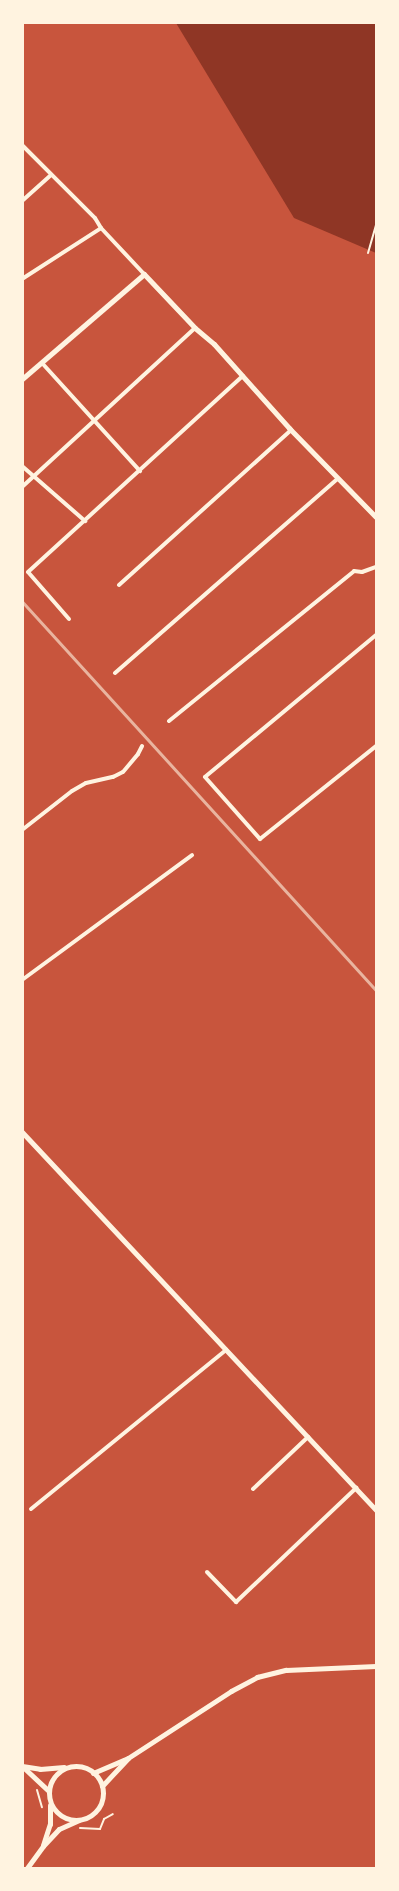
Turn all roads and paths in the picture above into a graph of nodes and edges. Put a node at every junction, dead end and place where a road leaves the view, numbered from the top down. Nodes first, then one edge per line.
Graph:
1 (22, 145) edge
2 (51, 175) junction
3 (22, 201) edge
4 (376, 225) edge
5 (101, 228) junction
6 (368, 253) dead end
7 (144, 274) junction
8 (22, 278) edge
9 (195, 328) junction
10 (42, 363) junction
11 (243, 376) junction
12 (22, 379) edge
13 (92, 421) junction
14 (291, 430) junction
15 (22, 466) edge
16 (140, 470) junction
17 (34, 476) junction
18 (338, 479) junction
19 (22, 487) edge
20 (376, 517) edge
21 (85, 521) junction
22 (376, 567) edge
23 (119, 585) dead end
24 (69, 619) dead end
25 (376, 636) edge
26 (116, 673) dead end
27 (169, 721) dead end
28 (142, 746) dead end
29 (376, 746) edge
30 (22, 830) edge
31 (192, 855) dead end
32 (22, 980) edge
33 (22, 1132) edge
34 (226, 1350) junction
35 (308, 1437) junction
36 (356, 1488) junction
37 (253, 1489) dead end
38 (31, 1509) dead end
39 (376, 1510) edge
40 (207, 1572) dead end
41 (376, 1666) edge
42 (128, 1758) junction
43 (22, 1766) edge
44 (69, 1767) junction
45 (93, 1772) junction
46 (102, 1786) junction
47 (36, 1788) dead end
48 (49, 1791) junction
49 (50, 1799) junction
50 (43, 1811) dead end
51 (113, 1814) dead end
52 (82, 1819) junction
53 (74, 1829) dead end
54 (43, 1846) junction
55 (27, 1868) edge

1 - 2 street
2 - 3 street
2 - 5 street
4 - 6 path
5 - 7 street
5 - 8 street
7 - 9 street
7 - 10 street
9 - 11 street
9 - 13 street
10 - 12 street
10 - 13 street
11 - 14 street
11 - 16 street
13 - 16 street
13 - 17 street
14 - 18 street
14 - 23 street
15 - 17 street
16 - 21 street
17 - 19 street
17 - 21 street
18 - 20 street
18 - 26 street
21 - 24 street
22 - 27 street
25 - 29 street
28 - 30 street
31 - 32 street
33 - 34 street
34 - 35 street
34 - 38 street
35 - 36 street
35 - 37 street
36 - 39 street
36 - 40 street
41 - 42 street
42 - 45 street
42 - 46 street
43 - 44 street
43 - 48 street
44 - 45 street
44 - 48 street
45 - 46 street
46 - 52 street
47 - 50 path
48 - 49 street
49 - 52 street
49 - 54 street
51 - 53 path
52 - 54 street
54 - 55 street

